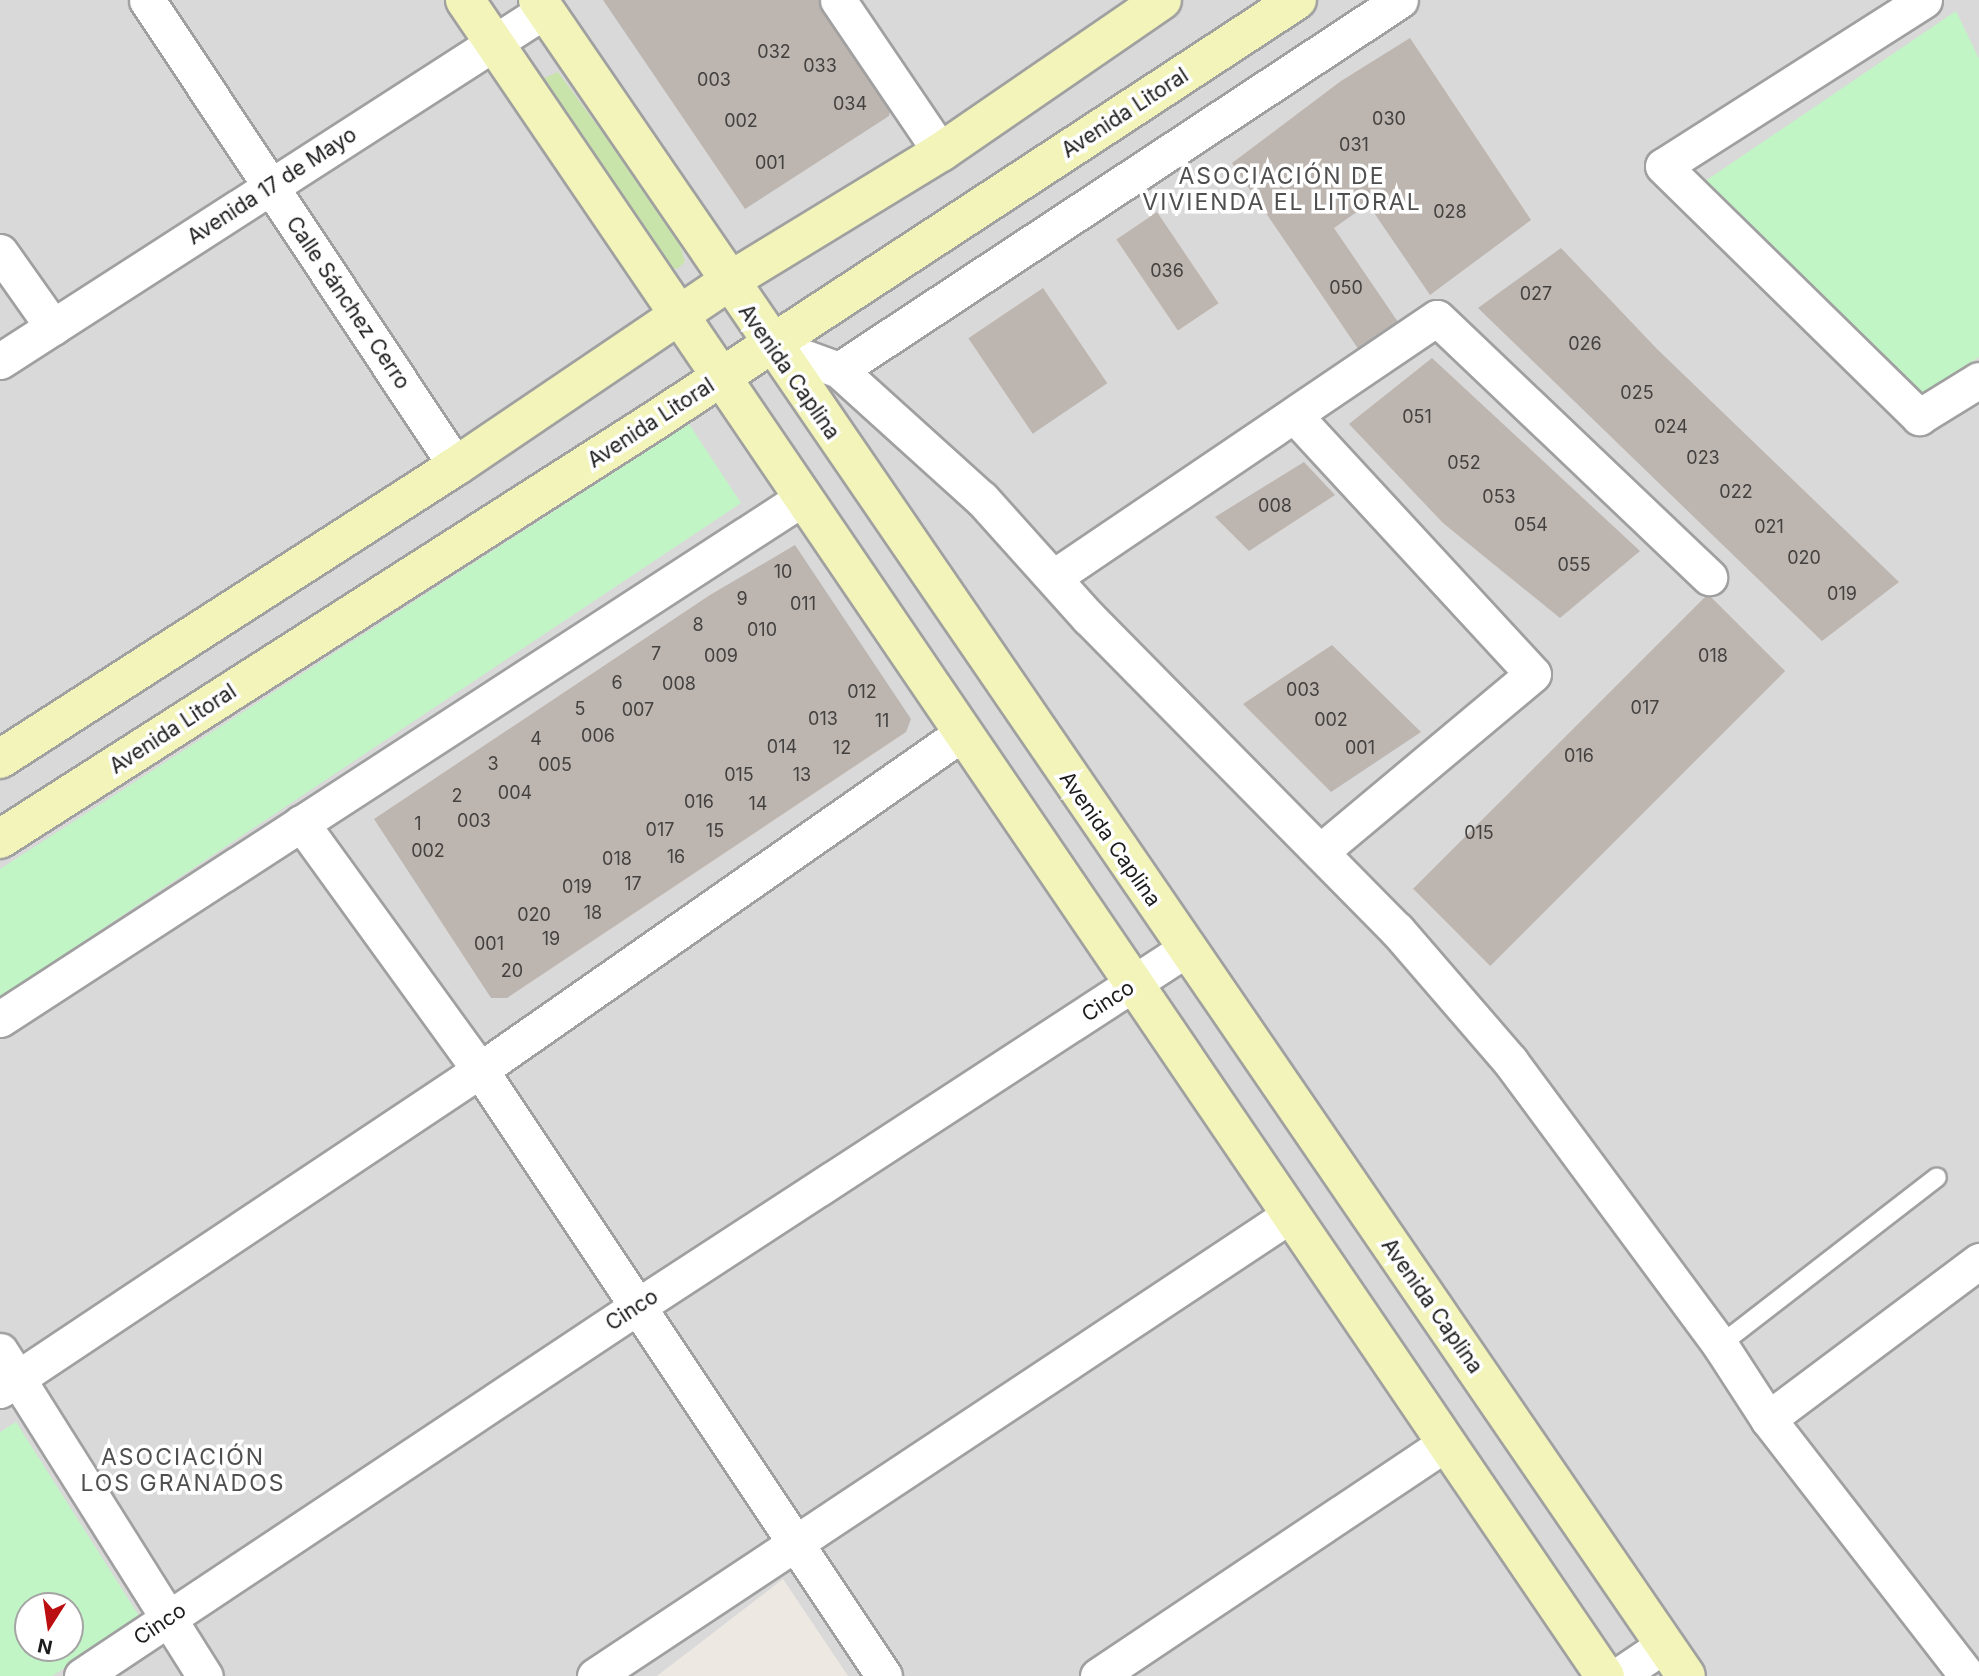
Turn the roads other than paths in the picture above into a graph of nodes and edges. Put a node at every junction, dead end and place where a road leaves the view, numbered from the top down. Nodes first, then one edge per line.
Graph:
1 (146, 0) edge
2 (465, 0) edge
3 (838, 0) edge
4 (1162, 0) edge
5 (1297, 0) edge
6 (1400, 0) edge
7 (1924, 0) edge
8 (541, 5) edge
9 (494, 43) junction
10 (941, 152) junction
11 (271, 187) junction
12 (0, 252) edge
13 (728, 282) junction
14 (677, 318) junction
15 (53, 327) junction
16 (770, 345) junction
17 (0, 361) edge
18 (839, 370) junction
19 (719, 379) junction
20 (1979, 380) edge
21 (1294, 415) junction
22 (456, 466) junction
23 (801, 499) junction
24 (1709, 577) dead end
25 (1054, 578) junction
26 (961, 734) junction
27 (0, 759) edge
28 (301, 823) junction
29 (0, 839) edge
30 (1321, 851) junction
31 (1186, 949) junction
32 (1133, 986) junction
33 (0, 1020) edge
34 (480, 1070) junction
35 (1937, 1177) dead end
36 (1290, 1215) junction
37 (1979, 1261) edge
38 (635, 1308) junction
39 (1720, 1345) junction
40 (6, 1373) edge
41 (1768, 1419) junction
42 (1446, 1443) junction
43 (797, 1543) junction
44 (168, 1619) junction
45 (1664, 1645) junction
46 (82, 1676) edge
47 (205, 1676) edge
48 (595, 1676) edge
49 (884, 1676) edge
50 (1098, 1676) edge
51 (1605, 1676) edge
52 (1618, 1676) edge
53 (1686, 1676) edge
54 (1967, 1676) edge

1 - 11 street, Calle Sánchez Cerro
2 - 9 main road
3 - 10 street
4 - 10 main road
5 - 16 main road, Avenida Litoral
6 - 18 street
7 - 20 street
8 - 9 street, Avenida 17 de Mayo
8 - 13 main road, Avenida Caplina
9 - 11 street, Avenida 17 de Mayo
9 - 14 main road
10 - 13 main road
11 - 15 street, Avenida 17 de Mayo
11 - 22 street, Calle Sánchez Cerro
12 - 15 street
13 - 14 main road
13 - 16 main road, Avenida Caplina
14 - 19 main road
14 - 22 main road
15 - 17 street, Avenida 17 de Mayo
16 - 18 street
16 - 19 main road, Avenida Litoral
16 - 31 main road, Avenida Caplina
18 - 25 street
19 - 23 main road
19 - 29 main road, Avenida Litoral
21 - 24 street
21 - 25 street
21 - 30 street
22 - 27 main road
23 - 26 main road
23 - 28 street
25 - 30 street
26 - 32 main road
26 - 34 street
28 - 33 street
28 - 34 street
30 - 39 street
31 - 32 street, Cinco
31 - 45 main road, Avenida Caplina
32 - 36 main road
32 - 38 street, Cinco
34 - 38 street
34 - 40 street
35 - 39 lane
36 - 42 main road
36 - 43 street
37 - 41 street
38 - 43 street
38 - 44 street, Cinco
39 - 41 street
40 - 44 street
41 - 54 street
42 - 50 street
42 - 51 main road
43 - 48 street
43 - 49 street
44 - 46 street, Cinco
44 - 47 street
45 - 52 street
45 - 53 main road, Avenida Caplina

